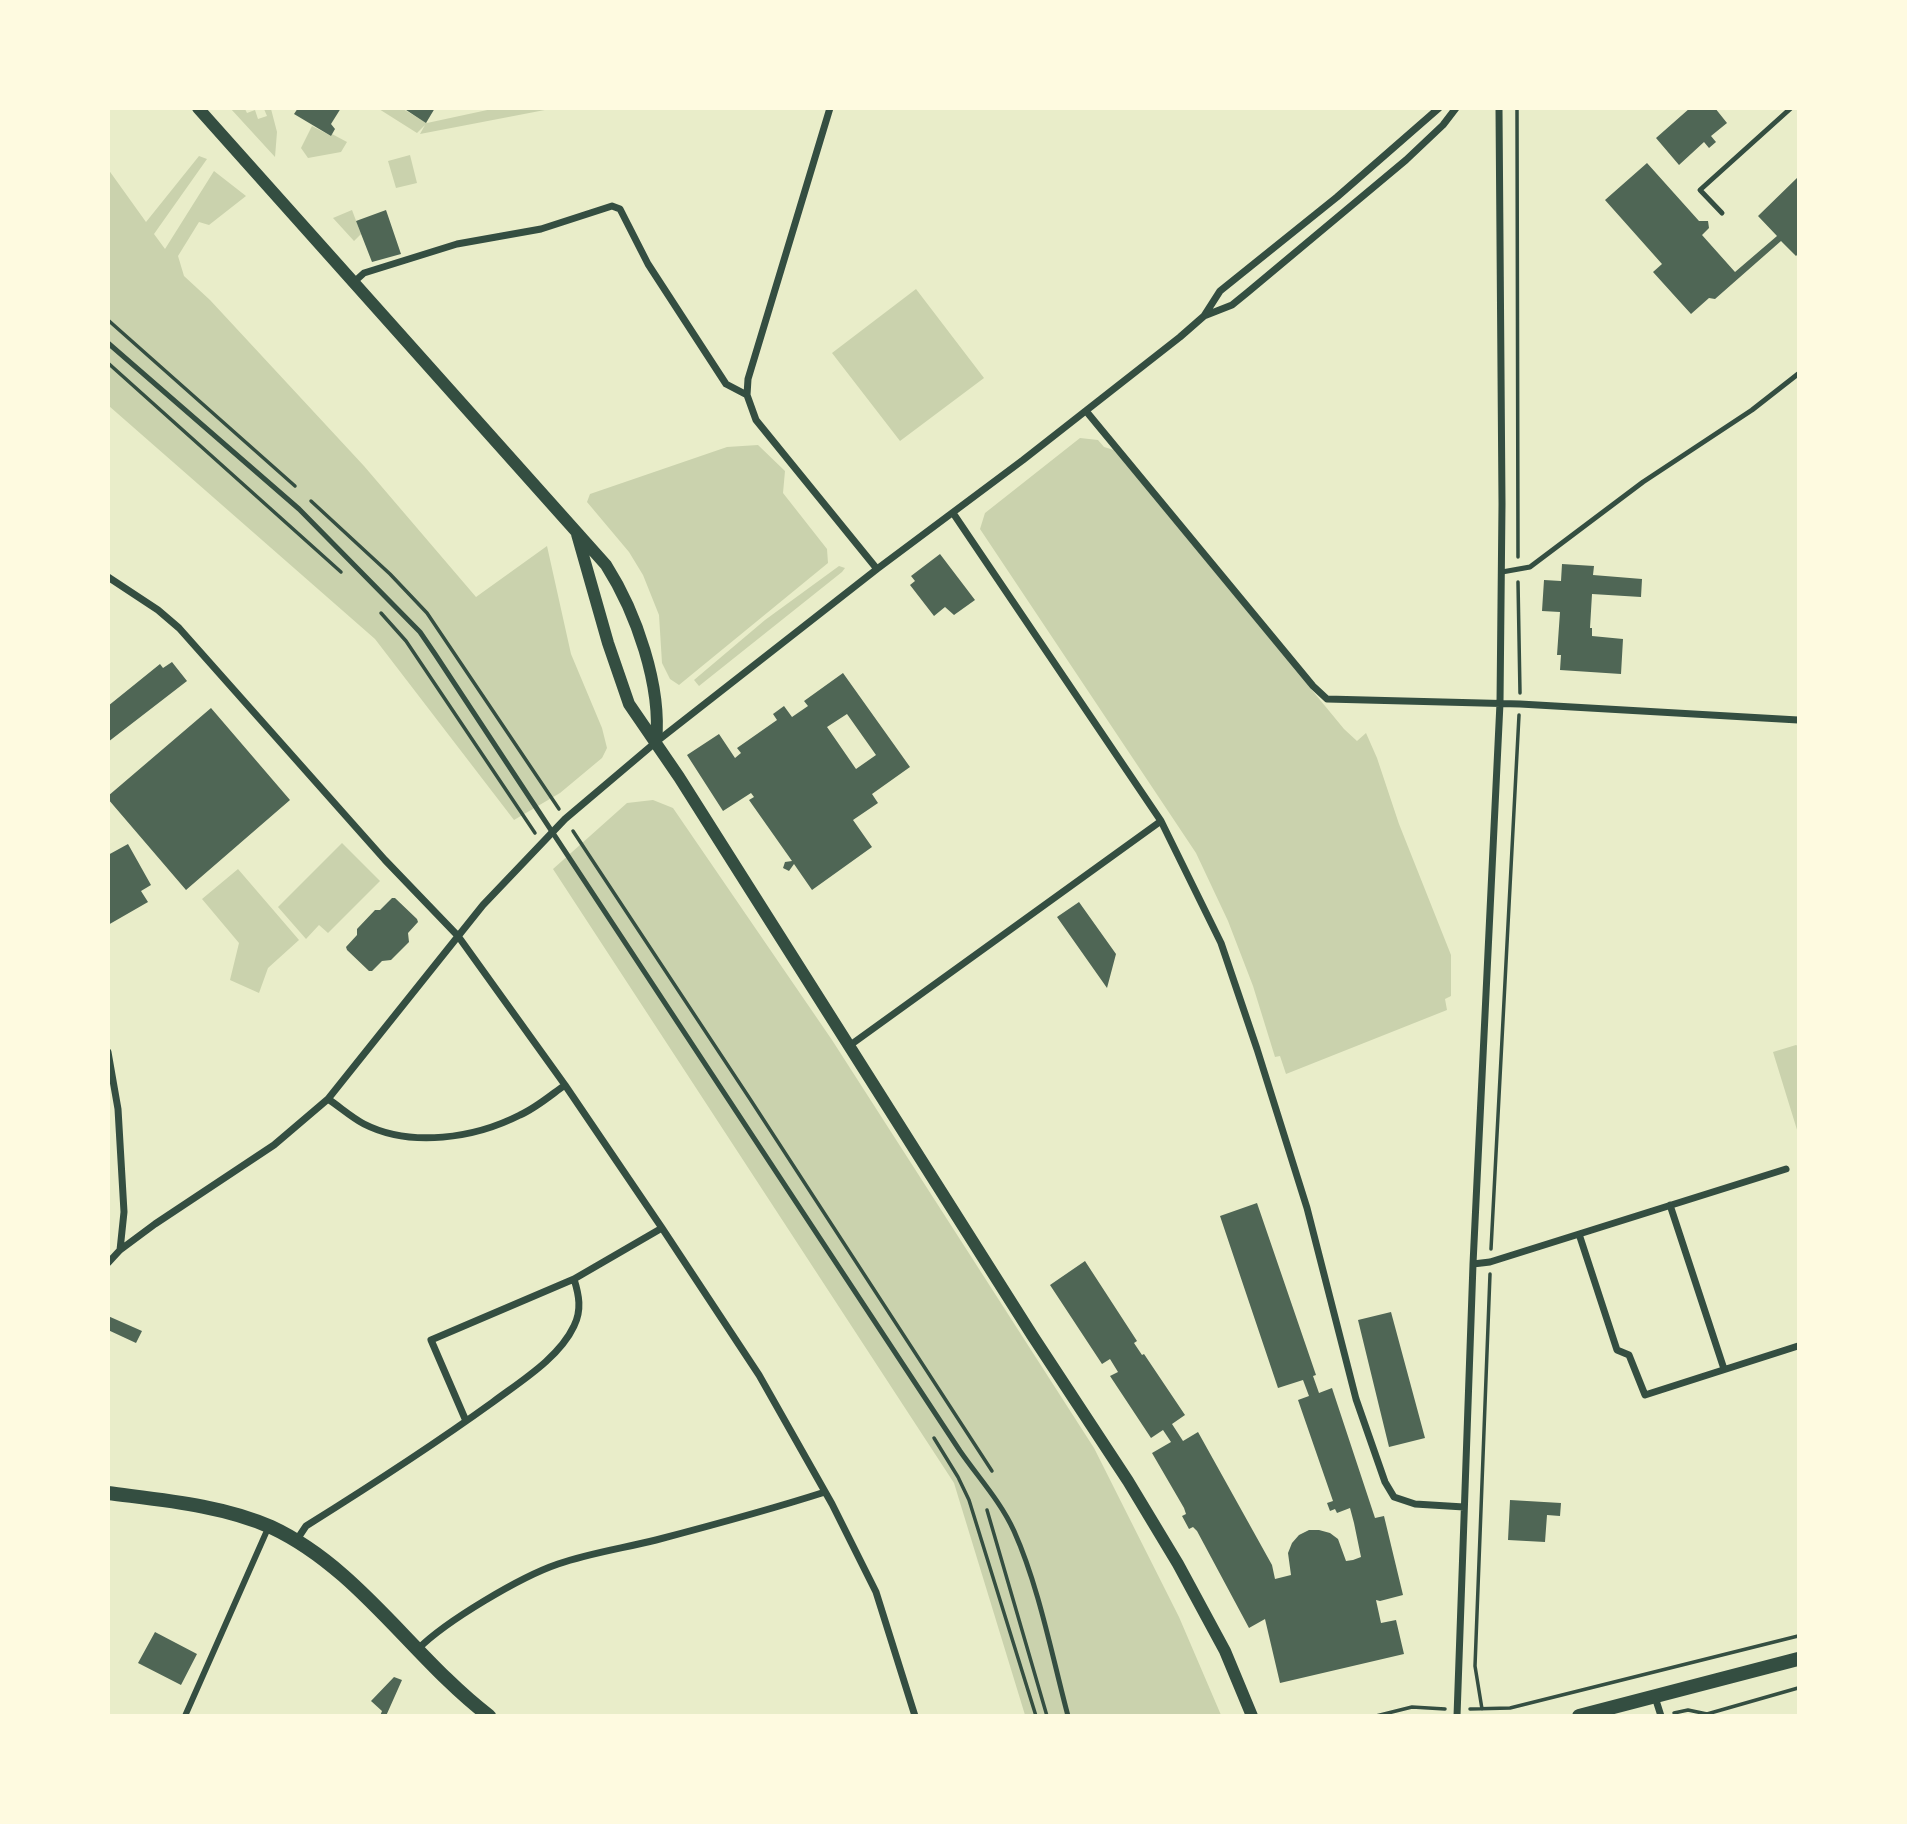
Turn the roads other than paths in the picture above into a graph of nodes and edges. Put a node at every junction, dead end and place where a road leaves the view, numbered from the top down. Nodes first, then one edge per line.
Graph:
1 (198, 108) edge
2 (830, 108) edge
3 (1440, 108) edge
4 (1456, 108) edge
5 (1499, 108) edge
6 (1791, 108) edge
7 (1722, 214) dead end
8 (354, 282) junction
9 (1204, 316) junction
10 (108, 343) edge
11 (1798, 374) edge
12 (747, 395) junction
13 (1086, 411) junction
14 (953, 513) junction
15 (577, 534) junction
16 (877, 569) junction
17 (1502, 572) junction
18 (108, 577) edge
19 (1500, 703) junction
20 (1798, 720) edge
21 (656, 742) junction
22 (1161, 821) junction
23 (553, 831) junction
24 (458, 936) junction
25 (853, 1044) junction
26 (108, 1052) edge
27 (565, 1085) junction
28 (328, 1100) junction
29 (1786, 1169) dead end
30 (1670, 1205) junction
31 (662, 1228) junction
32 (1579, 1234) junction
33 (120, 1250) junction
34 (108, 1263) edge
35 (1473, 1264) junction
36 (574, 1279) junction
37 (1798, 1346) edge
38 (1724, 1370) junction
39 (466, 1421) junction
40 (825, 1492) junction
41 (108, 1493) edge
42 (1464, 1507) junction
43 (269, 1526) junction
44 (296, 1541) junction
45 (418, 1649) junction
46 (1798, 1659) edge
47 (1656, 1697) junction
48 (1457, 1713) edge
49 (185, 1716) edge
50 (489, 1716) edge
51 (915, 1716) edge
52 (1068, 1716) edge
53 (1252, 1716) edge
54 (1579, 1716) edge
55 (1663, 1716) edge

1 - 8 street
2 - 12 street
3 - 9 street
4 - 9 street
5 - 17 street
6 - 7 lane
8 - 12 street
8 - 15 street
9 - 13 street
10 - 23 lane
11 - 17 lane
12 - 16 street
13 - 14 street
13 - 19 street
14 - 16 street
14 - 22 street
15 - 21 street
15 - 21 street
16 - 21 street
17 - 19 street
18 - 24 street
19 - 20 street
19 - 35 street
21 - 23 street
21 - 25 street
22 - 25 street
22 - 42 street
23 - 24 street
23 - 52 lane
24 - 27 street
24 - 28 street
25 - 53 street
26 - 33 street
27 - 28 street
27 - 31 street
28 - 33 street
29 - 30 street
30 - 32 street
30 - 38 street
31 - 36 street
31 - 40 street
32 - 35 street
32 - 38 street
33 - 34 street
35 - 42 street
36 - 39 street
36 - 39 street
37 - 38 street
39 - 44 street
40 - 45 street
40 - 51 street
41 - 43 main road
42 - 48 street
43 - 44 main road
43 - 49 street
44 - 45 main road
45 - 50 main road
46 - 47 main road
47 - 54 main road
47 - 55 street

